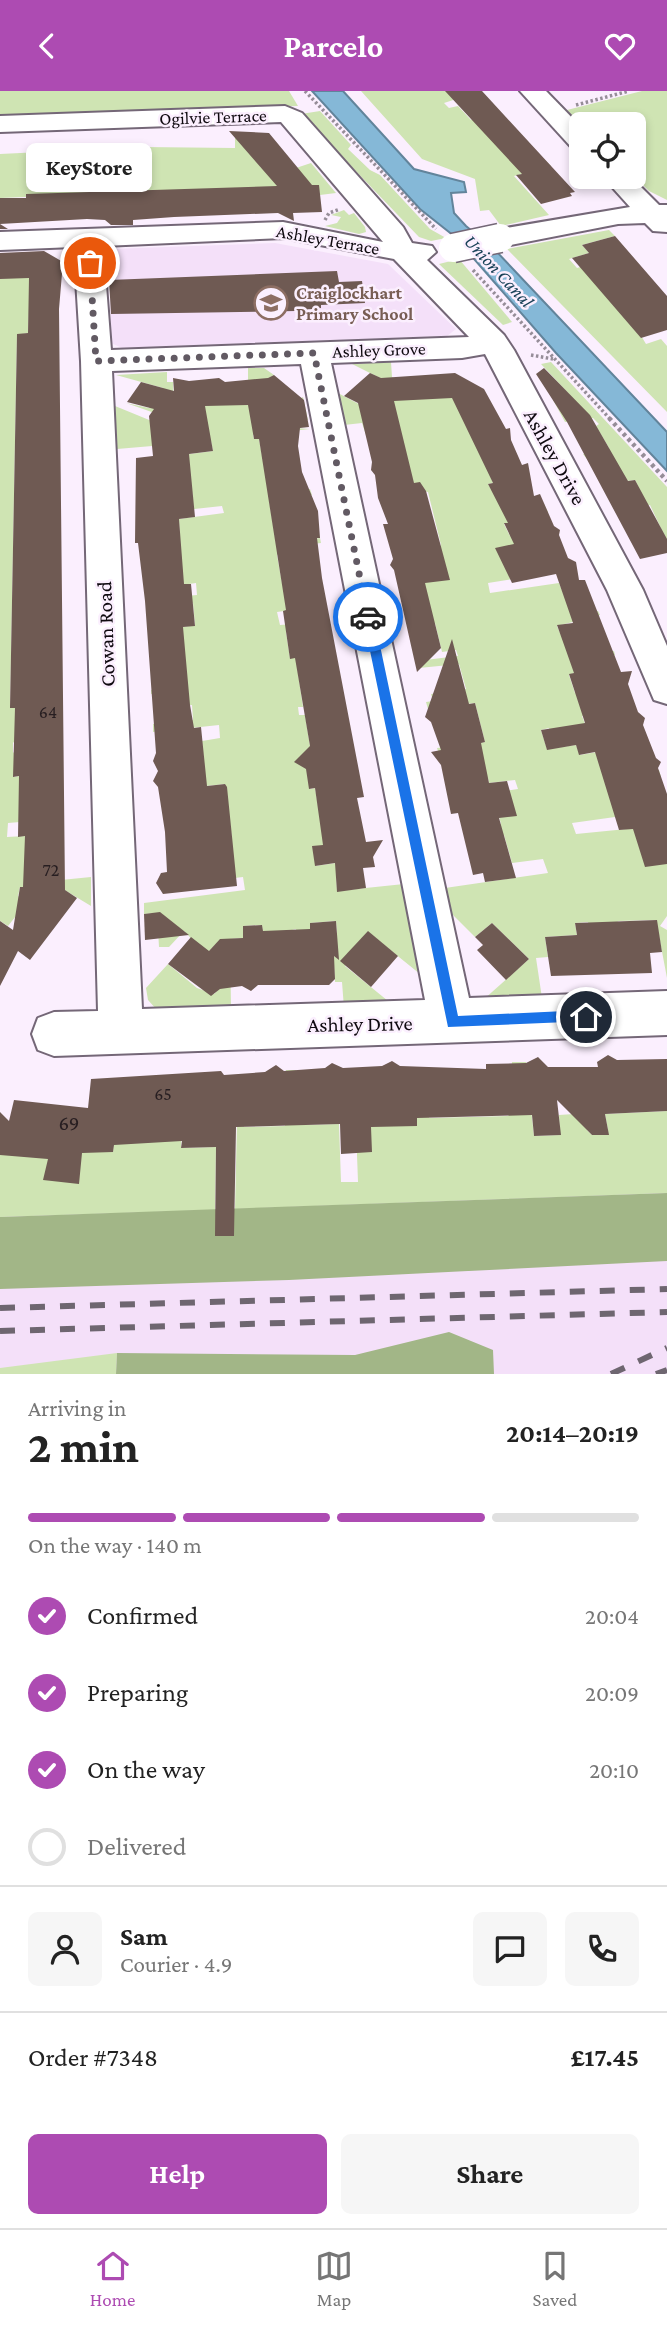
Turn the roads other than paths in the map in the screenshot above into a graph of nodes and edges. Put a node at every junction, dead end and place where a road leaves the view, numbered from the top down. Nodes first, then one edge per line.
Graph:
1 (532, 91) edge
2 (0, 124) edge
3 (569, 130) edge
4 (629, 189) edge
5 (662, 218) edge
6 (88, 238) junction
7 (0, 241) edge
8 (403, 252) junction
9 (493, 342) junction
10 (314, 353) junction
11 (96, 361) junction
12 (667, 689) edge
13 (667, 1013) edge
14 (452, 1023) junction
15 (121, 1030) junction
16 (54, 1034) dead end

1 - 3 street
2 - 8 street, Ogilvie Terrace
4 - 5 street
5 - 8 street, Ashley Terrace, bridge
6 - 7 street, Ashley Terrace
6 - 8 street, Ashley Terrace
6 - 11 street, Cowan Road
8 - 9 street, Ashley Drive
9 - 10 street, Ashley Grove
9 - 12 street, Ashley Drive
10 - 11 street, Ashley Grove
10 - 14 street
11 - 15 street, Cowan Road
13 - 14 street, Ashley Drive
14 - 15 street, Ashley Drive
15 - 16 street, Ashley Drive

